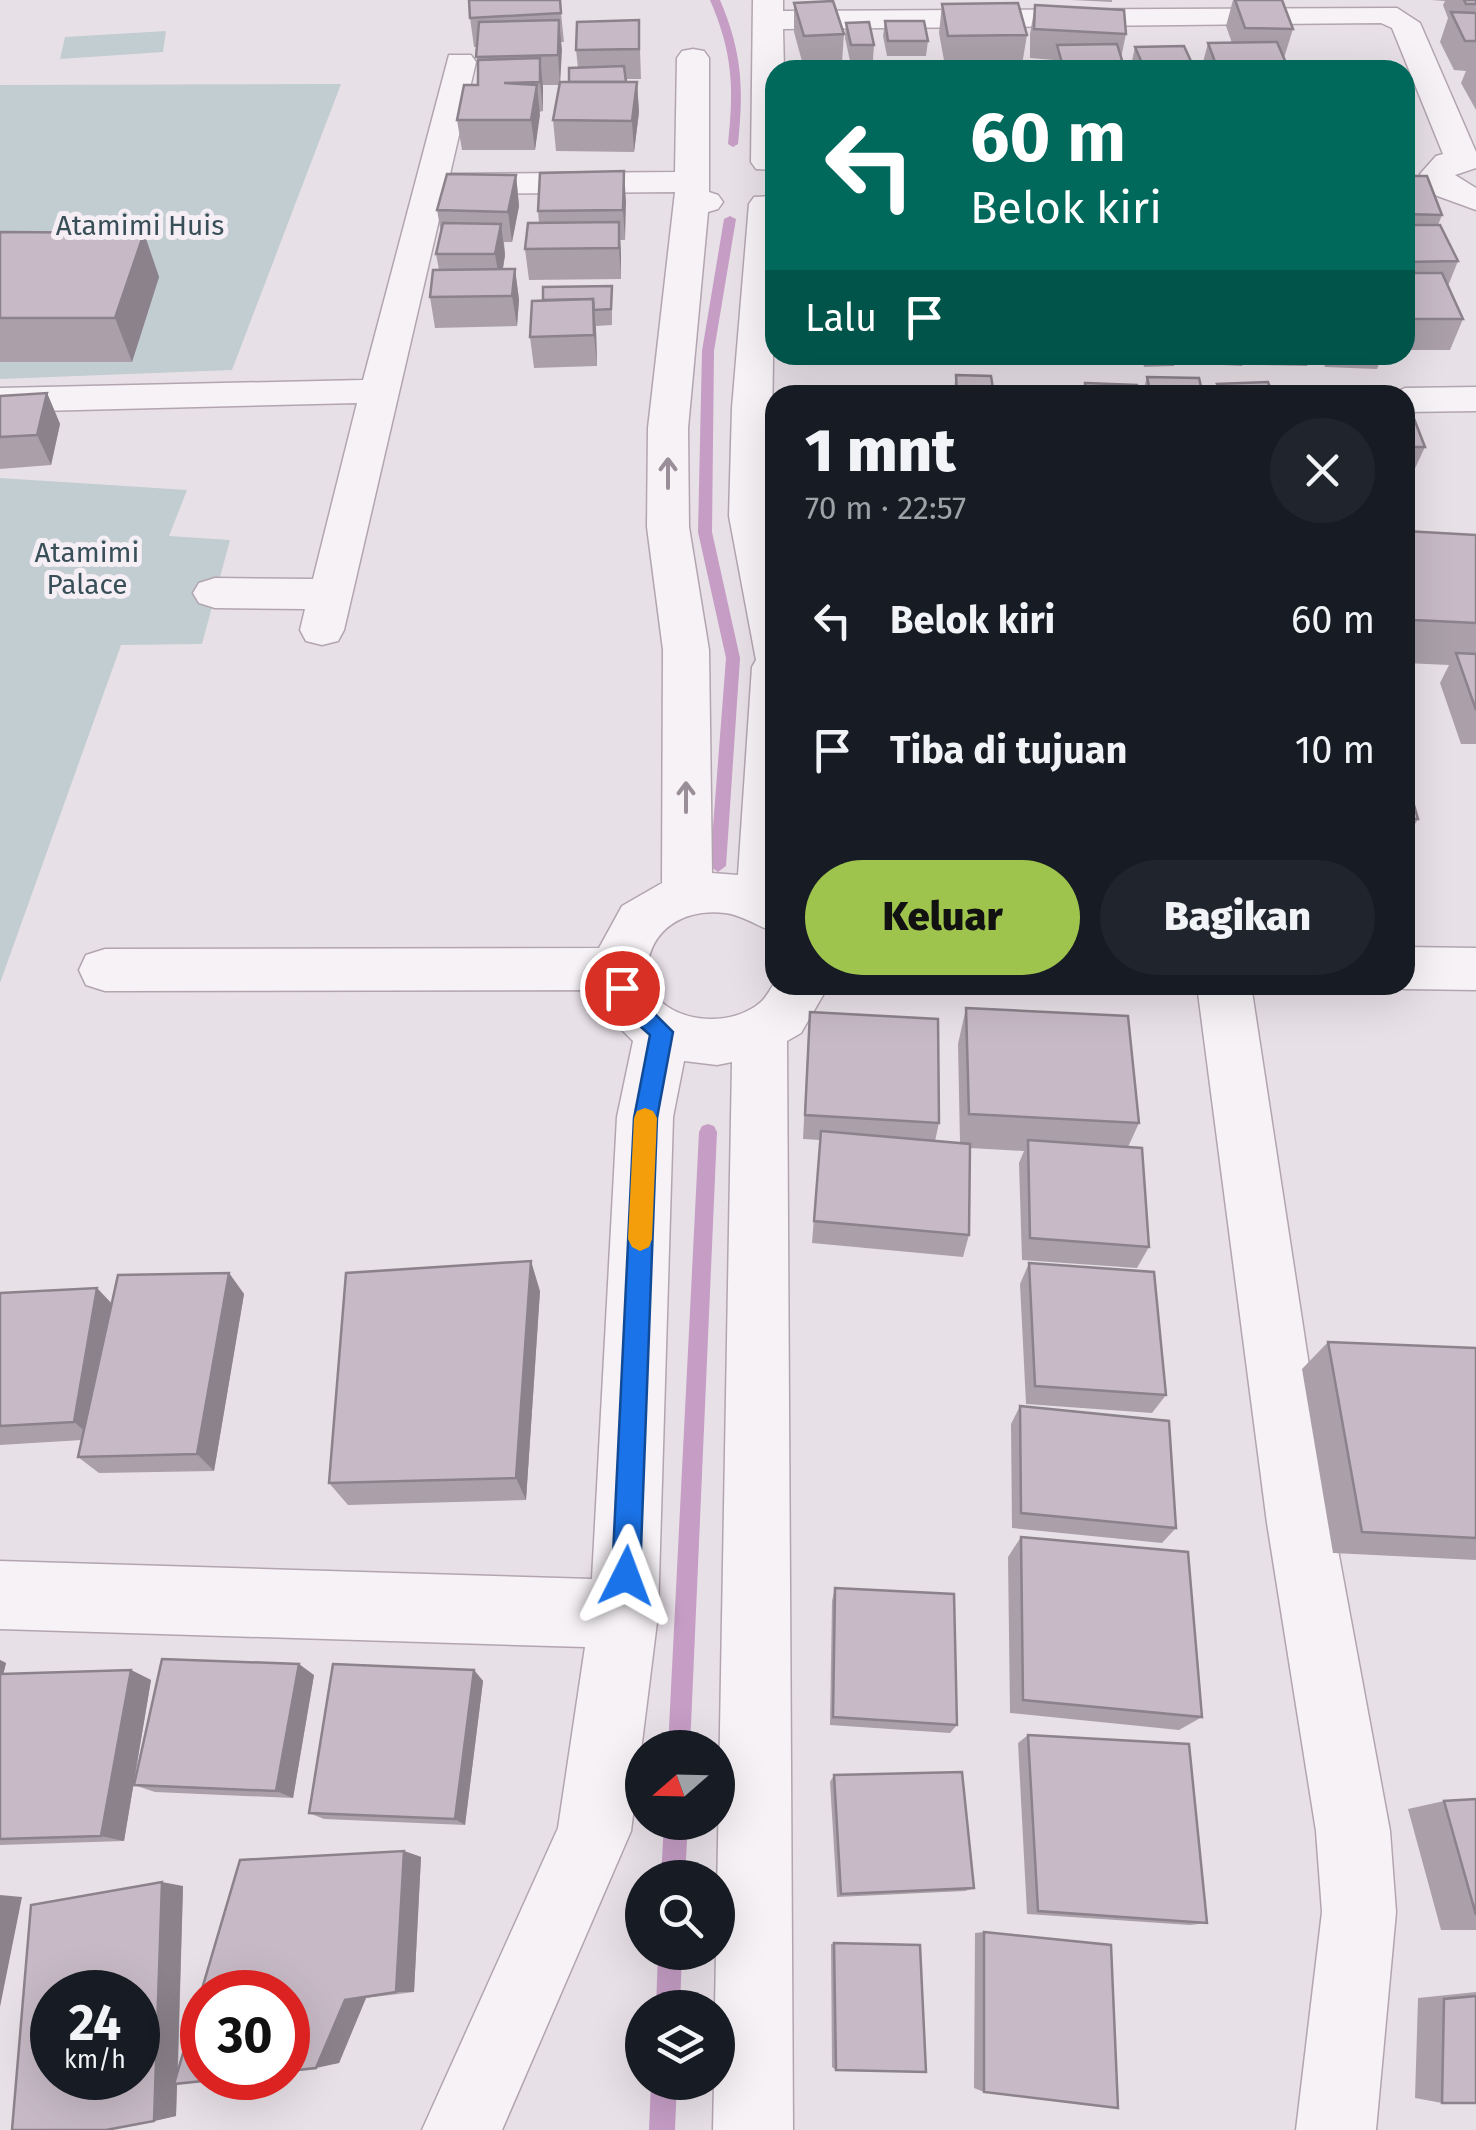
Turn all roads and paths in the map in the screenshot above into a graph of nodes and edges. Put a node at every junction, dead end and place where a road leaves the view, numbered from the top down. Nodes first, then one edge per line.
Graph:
1 (770, 10) edge
2 (693, 58) dead end
3 (770, 60) edge
4 (460, 62) dead end
5 (1445, 170) edge
6 (694, 182) junction
7 (765, 182) edge
8 (423, 184) junction
9 (1476, 200) edge
10 (765, 365) edge
11 (382, 392) junction
12 (1476, 399) edge
13 (0, 400) edge
14 (1415, 400) edge
15 (764, 408) edge
16 (215, 593) dead end
17 (765, 599) edge
18 (687, 895) junction
19 (765, 907) edge
20 (1415, 968) edge
21 (619, 969) junction
22 (1476, 969) edge
23 (104, 970) dead end
24 (1225, 995) edge
25 (781, 1009) edge
26 (662, 1032) junction
27 (0, 1595) edge
28 (624, 1614) junction
29 (462, 2130) edge
30 (753, 2130) edge
31 (1336, 2130) edge

1 - 3 street
1 - 5 street
2 - 6 street
4 - 8 street
5 - 9 street
6 - 7 street
6 - 8 street
18 -> 6 street
8 - 11 street
10 - 15 street
11 - 13 street
11 - 16 street
12 - 14 street
15 - 17 street
18 - 19 street
18 - 21 street
20 - 22 street
21 - 23 street
21 - 26 street
24 - 31 street
25 - 26 street
25 - 30 street
26 - 28 street
27 - 28 street
28 - 29 street

